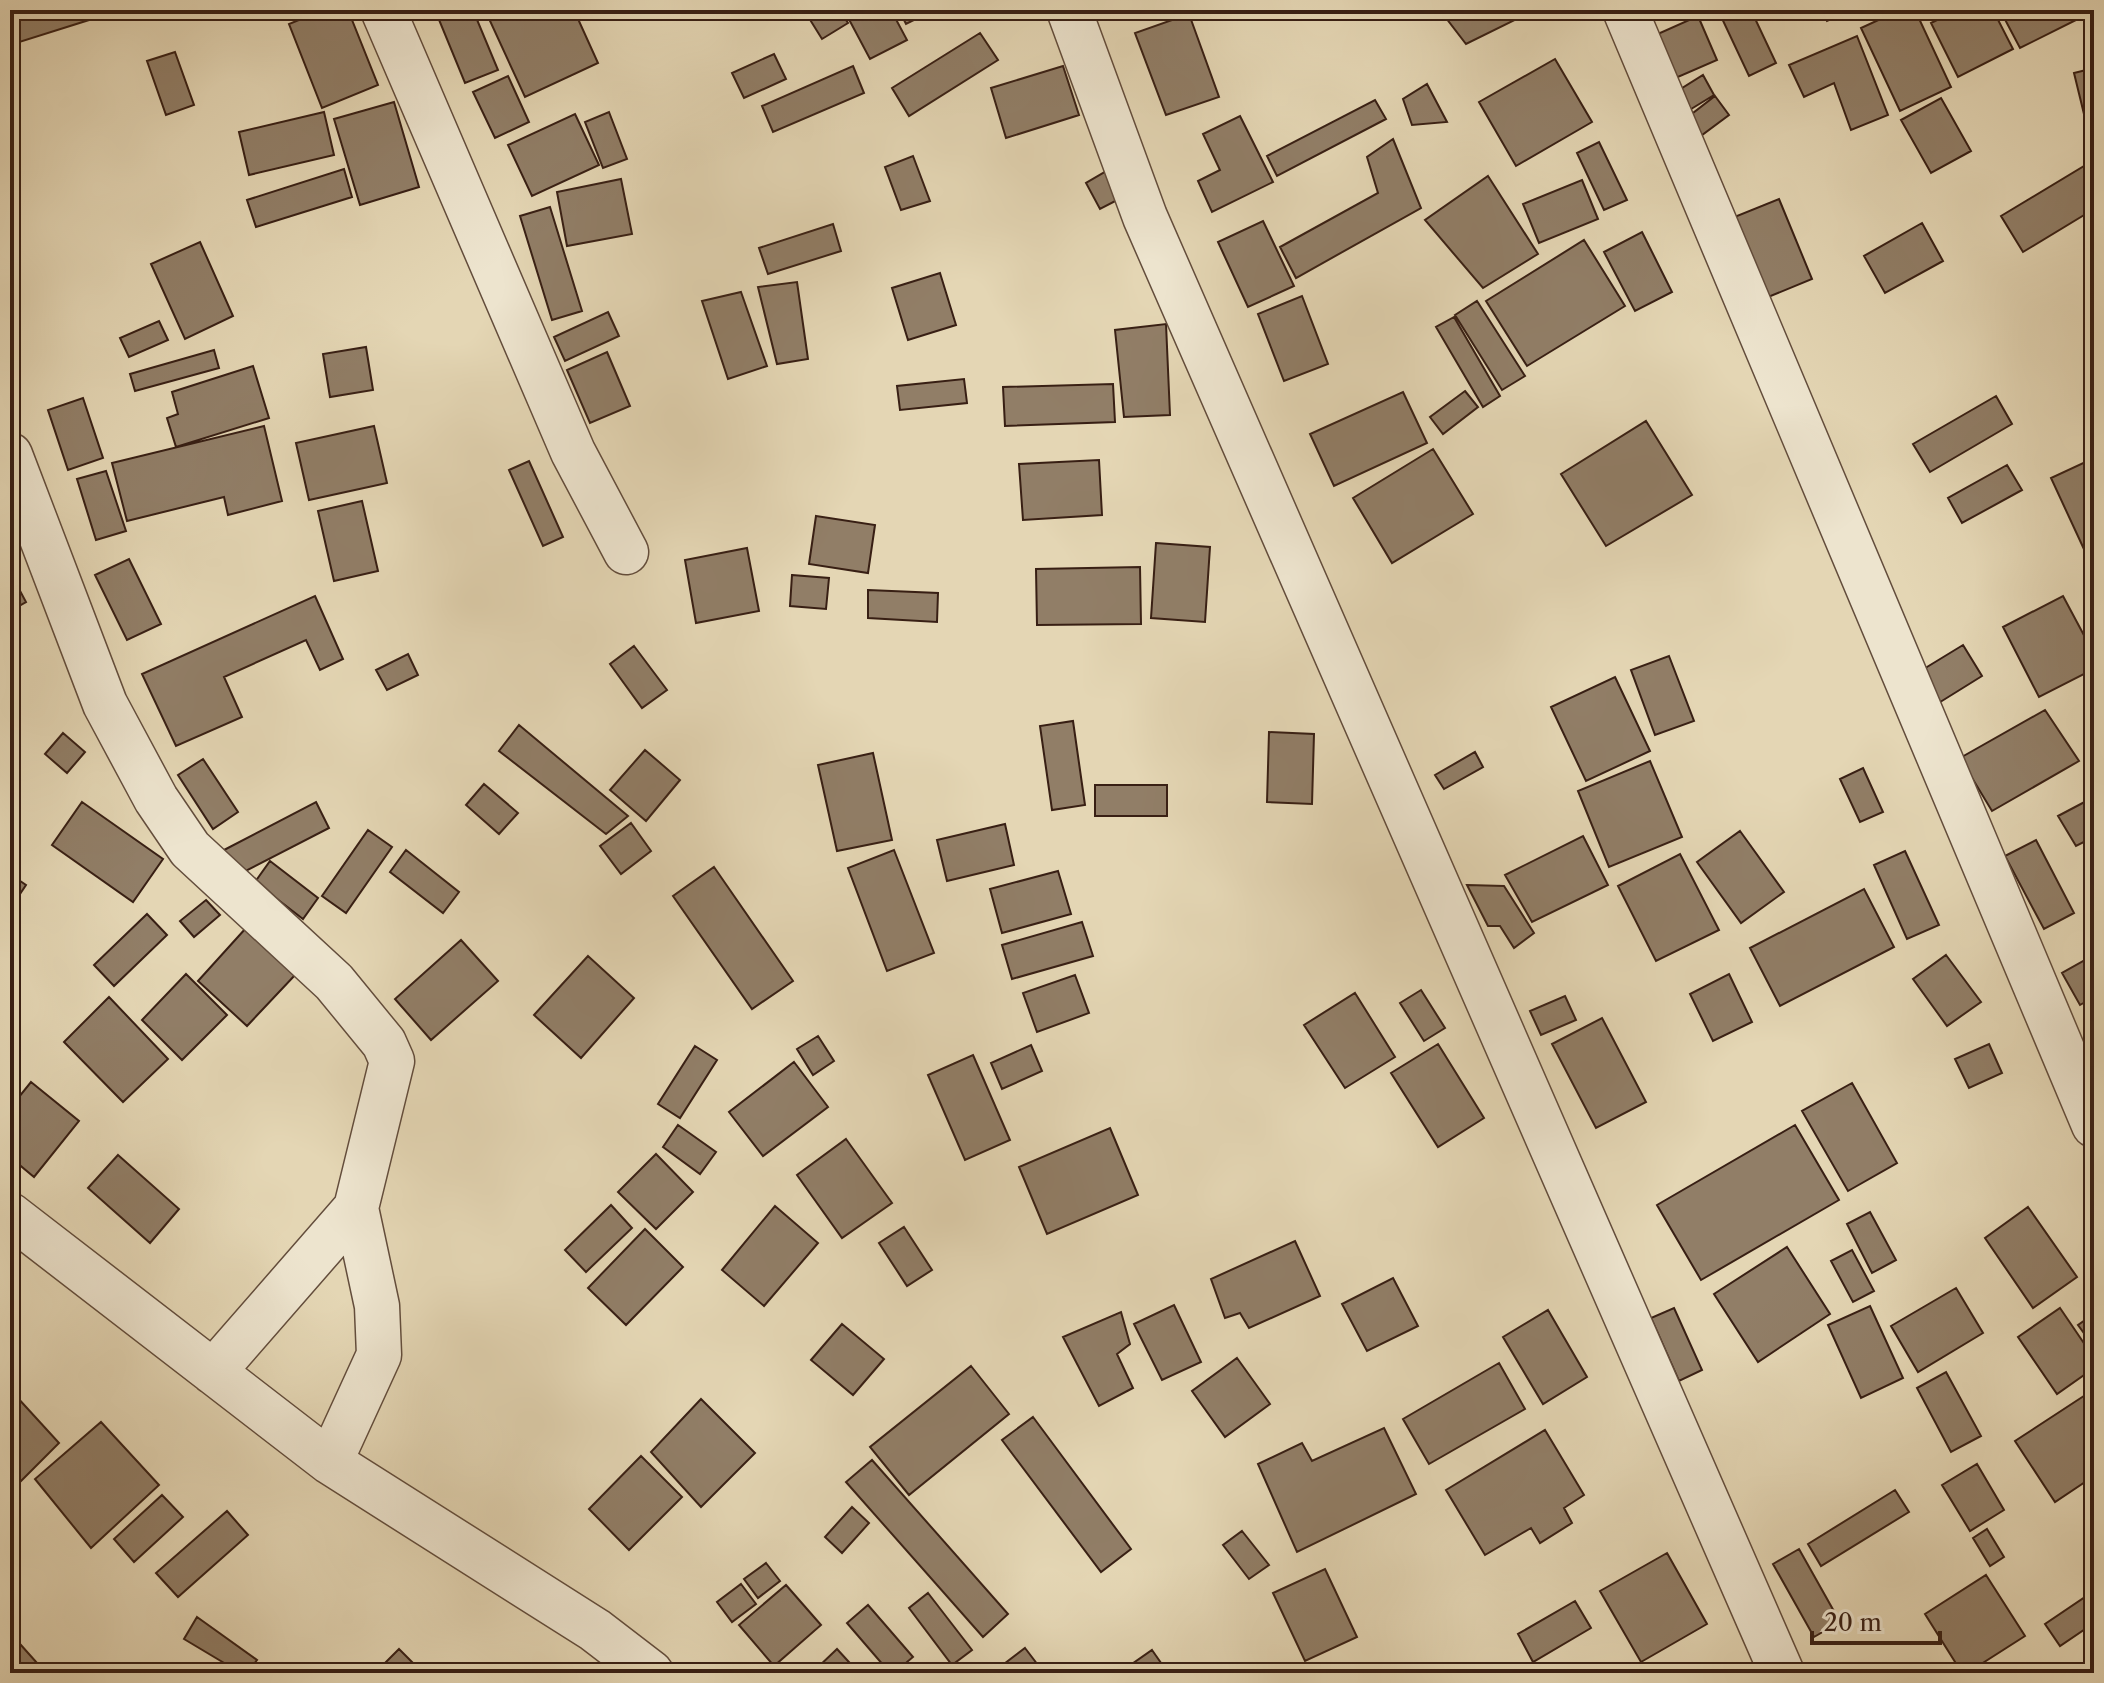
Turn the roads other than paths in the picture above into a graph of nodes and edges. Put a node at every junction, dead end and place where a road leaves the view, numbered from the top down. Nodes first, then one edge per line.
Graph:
1 (383, 10) edge
2 (1069, 10) edge
3 (1625, 10) edge
4 (10, 455) edge
5 (626, 552) dead end
6 (2094, 1125) edge
7 (356, 1208) junction
8 (10, 1215) edge
9 (213, 1372) junction
10 (330, 1462) junction
11 (651, 1673) edge
12 (1782, 1673) edge

1 - 5 street
2 - 12 street
3 - 6 street
4 - 7 street
7 - 9 street
7 - 10 street
8 - 9 street
9 - 10 street
10 - 11 street

